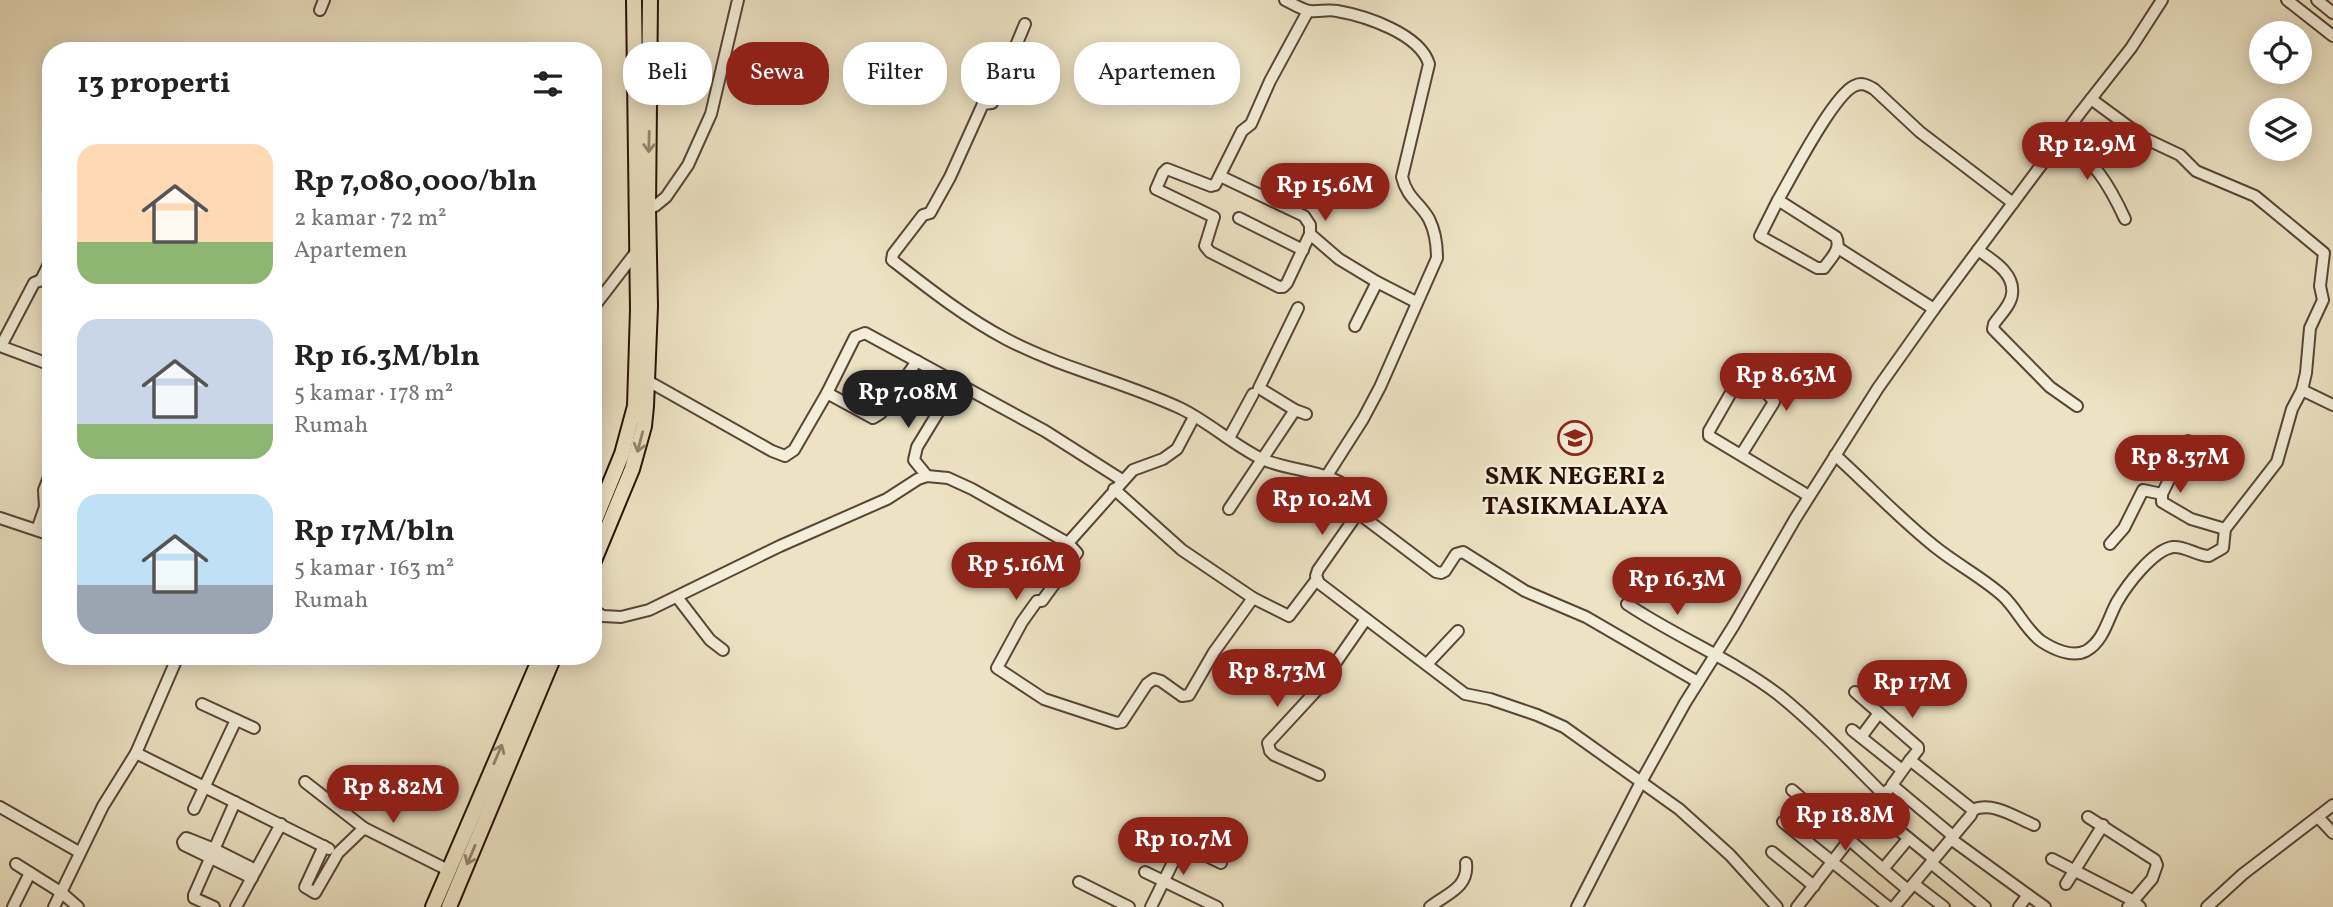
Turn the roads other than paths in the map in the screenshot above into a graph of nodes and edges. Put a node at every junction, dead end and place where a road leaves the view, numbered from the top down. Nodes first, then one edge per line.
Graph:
1 (634, 0) edge
2 (650, 0) edge
3 (738, 0) edge
4 (1285, 0) edge
5 (2162, 0) edge
6 (2287, 0) edge
7 (2317, 0) edge
8 (1308, 10) junction
9 (2333, 12) edge
10 (1025, 24) dead end
11 (2333, 36) edge
12 (2091, 99) junction
13 (2063, 136) junction
14 (1220, 176) junction
15 (1778, 200) junction
16 (2013, 203) junction
17 (648, 208) junction
18 (1239, 218) dead end
19 (2125, 219) dead end
20 (1310, 234) junction
21 (1838, 248) junction
22 (1303, 250) junction
23 (1978, 250) junction
24 (636, 253) junction
25 (1377, 282) junction
26 (42, 283) edge
27 (602, 296) edge
28 (1416, 302) junction
29 (1298, 308) dead end
30 (1934, 309) junction
31 (1355, 326) dead end
32 (1, 346) edge
33 (917, 361) junction
34 (42, 362) edge
35 (648, 381) junction
36 (956, 383) junction
37 (2302, 390) junction
38 (827, 393) junction
39 (1253, 394) dead end
40 (2333, 405) edge
41 (2077, 406) dead end
42 (1194, 417) junction
43 (1228, 438) junction
44 (2188, 441) dead end
45 (1741, 455) junction
46 (1835, 455) junction
47 (1262, 458) junction
48 (927, 476) junction
49 (1326, 477) junction
50 (1118, 485) junction
51 (2162, 494) junction
52 (1809, 496) junction
53 (1229, 509) dead end
54 (1358, 513) junction
55 (42, 516) edge
56 (0, 517) edge
57 (602, 517) edge
58 (602, 519) edge
59 (2225, 529) junction
60 (37, 530) junction
61 (42, 532) edge
62 (1068, 542) junction
63 (2110, 544) dead end
64 (1317, 579) junction
65 (677, 597) junction
66 (1253, 598) junction
67 (1627, 604) dead end
68 (602, 615) edge
69 (1366, 619) junction
70 (1458, 631) dead end
71 (723, 650) dead end
72 (1716, 653) junction
73 (1427, 664) junction
74 (174, 665) edge
75 (537, 665) edge
76 (550, 665) edge
77 (1698, 682) junction
78 (1854, 692) dead end
79 (202, 704) dead end
80 (1880, 713) junction
81 (236, 720) junction
82 (254, 728) dead end
83 (136, 753) junction
84 (1910, 760) junction
85 (1902, 770) junction
86 (1319, 775) dead end
87 (305, 782) dead end
88 (1641, 782) junction
89 (1892, 785) junction
90 (205, 786) junction
91 (1793, 790) dead end
92 (1884, 795) junction
93 (235, 802) junction
94 (2333, 805) edge
95 (0, 807) edge
96 (194, 809) dead end
97 (1874, 810) junction
98 (1973, 810) junction
99 (2088, 817) dead end
100 (2318, 817) junction
101 (1783, 822) dead end
102 (281, 824) junction
103 (2034, 825) dead end
104 (2103, 825) junction
105 (364, 828) junction
106 (2333, 834) edge
107 (1154, 835) dead end
108 (1952, 838) junction
109 (1908, 839) junction
110 (1849, 841) junction
111 (1182, 844) junction
112 (324, 846) junction
113 (79, 852) junction
114 (1772, 852) dead end
115 (212, 853) junction
116 (338, 853) junction
117 (2052, 859) dead end
118 (1932, 861) junction
119 (1221, 863) dead end
120 (1466, 863) dead end
121 (1833, 863) junction
122 (16, 864) dead end
123 (1883, 869) junction
124 (448, 870) junction
125 (2076, 870) junction
126 (1145, 872) dead end
127 (30, 873) junction
128 (254, 874) junction
129 (1164, 881) junction
130 (1079, 882) dead end
131 (2066, 884) dead end
132 (1814, 886) junction
133 (1911, 887) junction
134 (62, 893) junction
135 (2028, 895) junction
136 (2133, 905) edge
137 (12, 907) edge
138 (54, 907) edge
139 (78, 907) edge
140 (214, 907) edge
141 (236, 907) edge
142 (433, 907) edge
143 (449, 907) edge
144 (1129, 907) edge
145 (1152, 907) edge
146 (1217, 907) edge
147 (1430, 907) edge
148 (1577, 907) edge
149 (1777, 907) edge
150 (1797, 907) edge
151 (1888, 907) edge
152 (1894, 907) edge
153 (1944, 907) edge
154 (1985, 907) edge
155 (2019, 907) edge
156 (2045, 907) edge
157 (2207, 907) edge

1 - 24 main road
2 -> 17 main road
3 - 17 street
4 - 8 street
5 - 12 street
6 - 11 street
7 - 9 street
8 - 14 street
8 - 28 street
10 - 42 street
12 - 13 street
12 - 37 street
13 - 16 street
13 - 19 street
14 - 20 street
14 - 22 street
15 - 16 street
15 - 21 street
15 - 21 street
16 - 23 street
17 - 35 main road
18 - 22 street
20 - 22 street
20 - 25 street
21 - 30 street
23 - 30 street
23 - 41 street
24 - 27 street
24 - 57 main road
25 - 28 street
25 - 31 street
26 - 32 street
28 - 49 street
29 - 47 street
30 - 46 street
32 - 34 street
33 - 36 street
33 - 38 street
33 - 38 street
35 - 38 street
35 -> 58 main road
36 - 48 street
36 - 50 street
37 - 40 street
37 - 59 street
39 - 43 street
42 - 43 street
42 - 50 street
43 - 47 street
44 - 51 street
45 - 45 street
45 - 52 street
46 - 52 street
46 - 59 street
47 - 49 street
47 - 53 street
48 - 62 street
48 - 65 street
49 - 54 street
50 - 62 street
50 - 66 street
51 - 59 street
51 - 63 street
52 - 72 street
54 - 64 street
54 - 77 street
55 - 60 street
56 - 60 street
60 - 61 street
62 - 66 street
64 - 66 street
64 - 69 street
65 - 68 street
65 - 71 street
67 - 72 street
69 - 73 street
69 - 86 street
70 - 73 street
72 - 77 street
72 - 92 street
73 - 88 street
74 - 83 street
124 -> 75 main road
76 -> 143 main road
77 - 88 street
78 - 80 street
79 - 81 street
80 - 84 street
80 - 85 street
81 - 82 street
81 - 90 street
83 - 90 street
83 - 113 street
84 - 85 street
84 - 98 street
85 - 89 street
87 - 105 street
88 - 148 street
88 - 149 street
89 - 92 street
89 - 108 street
90 - 93 street
90 - 96 street
91 - 110 street
92 - 97 street
93 - 102 street
93 - 115 street
94 - 100 street
95 - 113 street
97 - 109 street
97 - 110 street
98 - 103 street
98 - 108 street
99 - 104 street
100 - 106 street
100 - 157 street
101 - 121 street
102 - 112 street
102 - 128 street
104 - 125 street
104 - 136 street
105 - 116 street
105 - 124 street
107 - 111 street
108 - 118 street
108 - 135 street
109 - 118 street
109 - 123 street
110 - 121 street
110 - 123 street
111 - 119 street
111 - 129 street
112 - 116 street
112 - 116 street
113 - 134 street
114 - 132 street
115 - 128 street
115 - 140 street
117 - 125 street
118 - 133 street
118 - 154 street
120 - 147 street
121 - 132 street
121 - 151 street
122 - 127 street
123 - 133 street
124 - 142 main road
125 - 131 street
125 - 136 street
126 - 129 street
127 - 134 street
127 - 137 street
128 - 141 street
129 - 145 street
129 - 146 street
130 - 144 street
132 - 150 street
133 - 152 street
133 - 153 street
134 - 138 street
134 - 139 street
135 - 155 street
135 - 156 street

